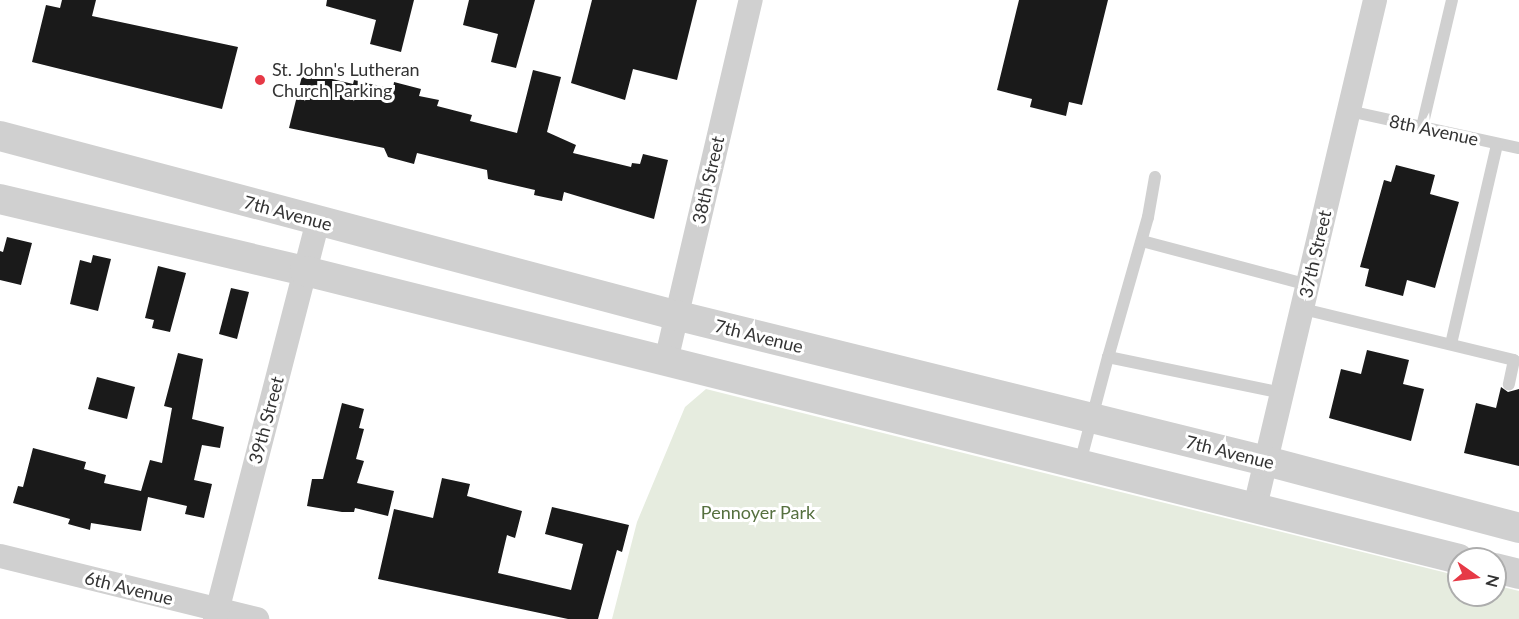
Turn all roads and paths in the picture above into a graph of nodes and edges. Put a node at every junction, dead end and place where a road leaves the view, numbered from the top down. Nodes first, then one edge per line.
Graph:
1 (751, 0) edge
2 (1375, 0) edge
3 (1452, 0) edge
4 (1349, 111) junction
5 (1422, 127) junction
6 (0, 136) edge
7 (1497, 144) junction
8 (1519, 148) edge
9 (1155, 177) dead end
10 (0, 199) edge
11 (318, 221) junction
12 (1142, 241) junction
13 (305, 271) junction
14 (1308, 285) junction
15 (1302, 309) junction
16 (675, 315) junction
17 (1451, 344) junction
18 (1108, 357) junction
19 (666, 361) junction
20 (1509, 384) dead end
21 (1282, 393) junction
22 (1092, 418) junction
23 (1266, 461) junction
24 (1080, 464) junction
25 (1255, 507) junction
26 (1519, 528) edge
27 (0, 556) edge
28 (1447, 556) edge
29 (216, 614) edge
30 (257, 619) edge

1 - 16 street, 38th Street
2 - 4 street, 37th Street
3 - 5 lane
4 - 5 lane, 8th Avenue
4 - 14 street, 37th Street
5 - 7 lane, 8th Avenue
6 - 11 street, 7th Avenue
7 - 8 lane, 8th Avenue
7 - 17 lane
9 - 12 lane
10 - 13 street
11 - 13 street, 39th Street
11 - 16 street, 7th Avenue
12 - 14 lane
12 - 18 lane
13 - 19 street
13 - 29 street, 39th Street
14 - 15 street, 37th Street
15 - 17 lane
15 - 21 street, 37th Street
16 - 19 street, 38th Street
16 - 22 street, 7th Avenue
17 - 20 lane
18 - 21 lane
18 - 22 lane
19 - 24 street
21 - 23 street, 37th Street
22 - 23 street, 7th Avenue
22 - 24 lane
23 - 25 street, 37th Street
23 - 26 street, 7th Avenue
24 - 25 street
25 - 28 street
27 - 29 street, 6th Avenue
29 - 30 street, 6th Avenue

